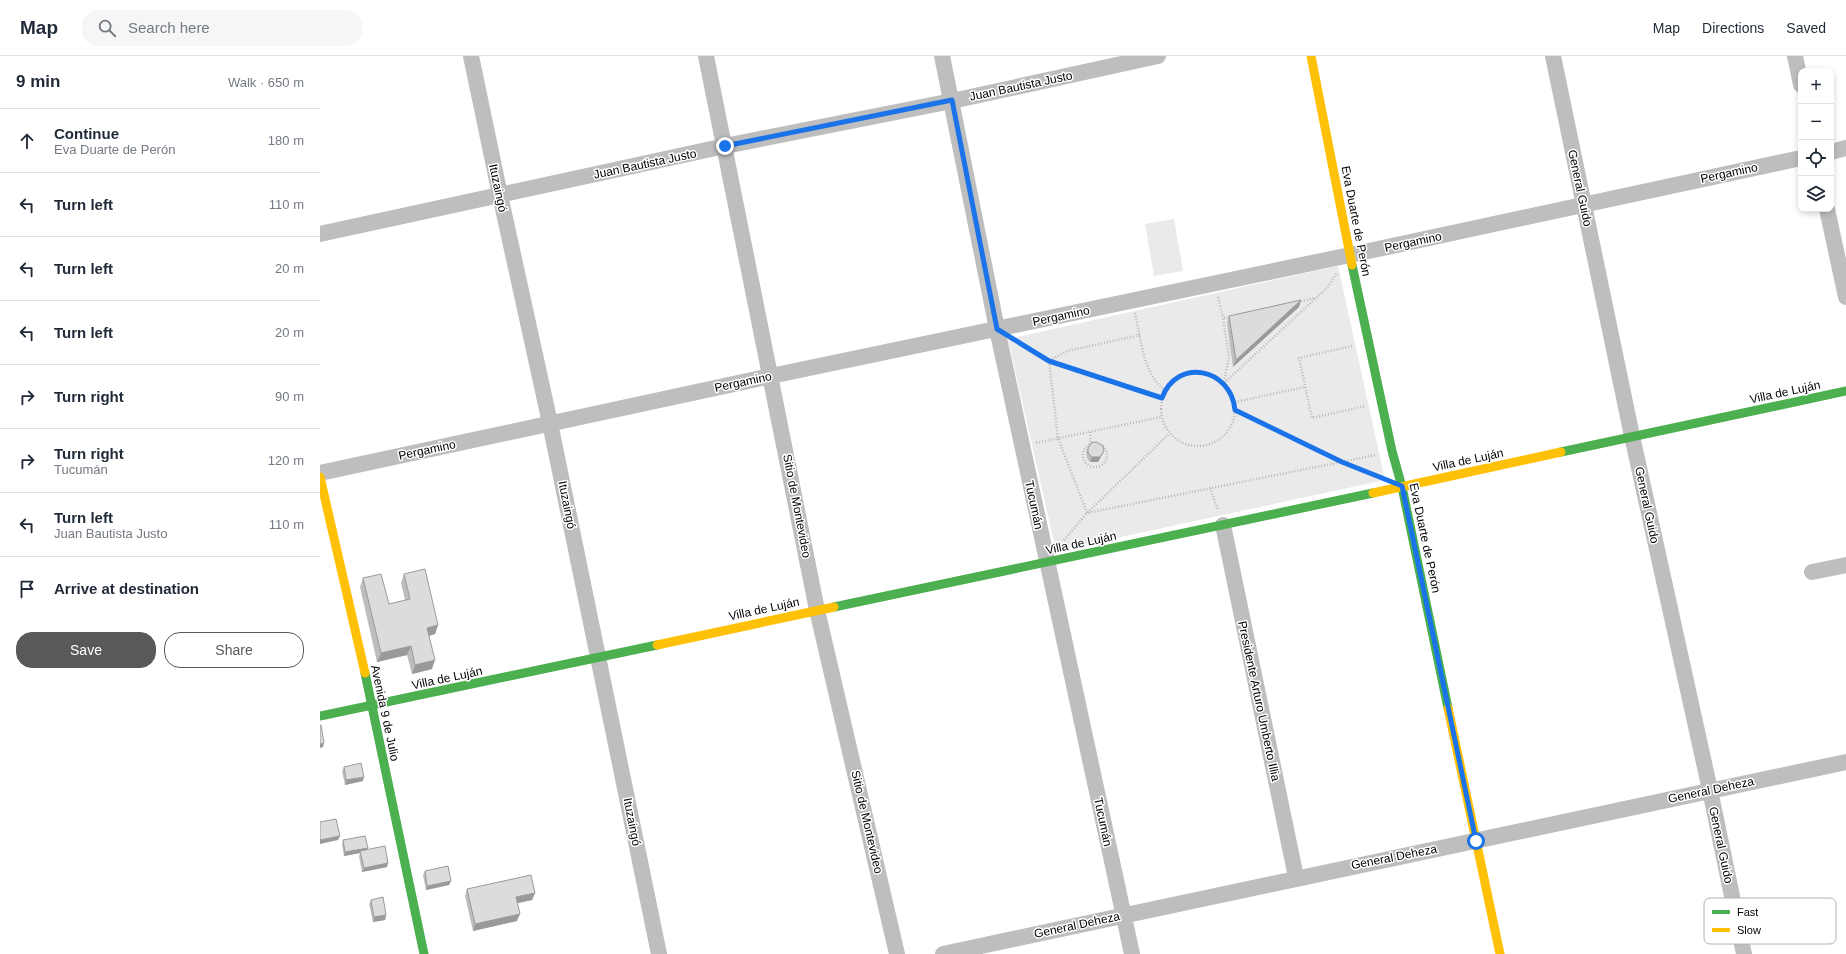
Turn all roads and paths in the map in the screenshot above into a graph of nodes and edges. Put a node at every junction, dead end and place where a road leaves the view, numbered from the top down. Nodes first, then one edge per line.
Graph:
1 (471, 56) edge
2 (706, 56) edge
3 (942, 56) edge
4 (1158, 56) edge
5 (1310, 56) edge
6 (1553, 56) edge
7 (1795, 56) edge
8 (1798, 70) edge
9 (952, 100) junction
10 (725, 146) junction
11 (1846, 148) edge
12 (1834, 151) edge
13 (1798, 159) edge
14 (500, 196) junction
15 (1583, 204) junction
16 (1828, 212) edge
17 (320, 234) edge
18 (1350, 255) junction
19 (1214, 284) junction
20 (1846, 297) edge
21 (1315, 298) junction
22 (1132, 301) junction
23 (1292, 303) edge
24 (1238, 315) edge
25 (1223, 318) junction
26 (997, 329) junction
27 (1140, 334) junction
28 (1368, 343) junction
29 (1049, 361) junction
30 (771, 376) junction
31 (1224, 383) junction
32 (1305, 387) junction
33 (1165, 390) junction
34 (1846, 391) edge
35 (1162, 398) junction
36 (1235, 402) junction
37 (1381, 402) junction
38 (1235, 410) junction
39 (1160, 417) junction
40 (550, 423) junction
41 (1090, 432) junction
42 (1169, 434) junction
43 (1632, 436) junction
44 (1058, 438) junction
45 (1091, 444) junction
46 (1022, 446) junction
47 (1392, 451) junction
48 (1342, 462) junction
49 (320, 473) edge
50 (1375, 476) dead end
51 (320, 477) edge
52 (1402, 486) junction
53 (1210, 488) junction
54 (1087, 513) junction
55 (1222, 525) junction
56 (1062, 544) dead end
57 (1046, 562) junction
58 (1846, 565) edge
59 (1812, 572) dead end
60 (817, 610) junction
61 (599, 658) junction
62 (372, 706) junction
63 (320, 716) edge
64 (1846, 762) edge
65 (1710, 790) junction
66 (1476, 841) junction
67 (1296, 877) junction
68 (1732, 898) edge
69 (1123, 915) junction
70 (1742, 944) edge
71 (424, 954) edge
72 (659, 954) edge
73 (897, 954) edge
74 (943, 954) edge
75 (1132, 954) edge
76 (1500, 954) edge
77 (1744, 954) edge

1 - 14 street, Ituzaingó
2 - 10 street, Sitio de Montevideo
3 - 9 street, Tucumán
4 - 9 street, Juan Bautista Justo
5 - 18 street, Eva Duarte de Perón
6 - 15 street, General Guido
7 - 8 street
9 - 10 street, Juan Bautista Justo
9 - 26 street, Tucumán
10 - 14 street, Juan Bautista Justo
10 - 30 street, Sitio de Montevideo
11 - 12 street
13 - 15 street, Pergamino
14 - 17 street, Juan Bautista Justo
14 - 40 street, Ituzaingó
15 - 18 street, Pergamino
15 - 43 street, General Guido
16 - 20 street
18 - 19 street, Pergamino
18 - 21 path
18 - 28 street, Eva Duarte de Perón
19 - 22 street, Pergamino
19 - 25 path
21 - 23 path
21 - 31 path
22 - 26 street, Pergamino
22 - 27 path
24 - 25 path
25 - 31 path
26 - 29 path
26 - 30 street, Pergamino
26 - 46 street, Tucumán
27 - 29 path
27 - 33 path
28 - 32 path
28 - 37 street, Eva Duarte de Perón
29 - 35 path
29 - 44 path
30 - 40 street, Pergamino
30 - 60 street, Sitio de Montevideo
31 - 33 path
31 - 36 path
32 - 36 path
32 - 37 path
33 - 35 path
34 - 43 street, Villa de Luján
35 - 39 path
36 - 38 path
37 - 47 street, Eva Duarte de Perón
38 - 42 path
38 - 48 path
39 - 41 path
39 - 42 path
40 - 49 street, Pergamino
40 - 61 street, Ituzaingó
41 - 44 path
41 - 45 path
42 - 54 path
43 - 52 street, Villa de Luján
43 - 65 street, General Guido
44 - 46 path
44 - 54 path
45 - 45 path
46 - 57 street, Tucumán
47 - 48 path
47 - 52 street, Eva Duarte de Perón
48 - 50 path
48 - 53 path
51 - 62 street, Avenida 9 de Julio
52 - 55 street, Villa de Luján
52 - 66 street, Eva Duarte de Perón
53 - 54 path
53 - 55 path
54 - 56 path
55 - 57 street, Villa de Luján
55 - 67 street, Presidente Arturo Umberto Illia
57 - 60 street, Villa de Luján
57 - 69 street, Tucumán
58 - 59 street
60 - 61 street, Villa de Luján
60 - 73 street, Sitio de Montevideo
61 - 62 street, Villa de Luján
61 - 72 street, Ituzaingó
62 - 63 street, Villa de Luján
62 - 71 street, Avenida 9 de Julio
64 - 65 street, General Deheza
65 - 66 street, General Deheza
65 - 68 street, General Guido
66 - 67 street, General Deheza
66 - 76 street, Eva Duarte de Perón
67 - 69 street, General Deheza
69 - 74 street, General Deheza
69 - 75 street, Tucumán
70 - 77 street, General Guido

